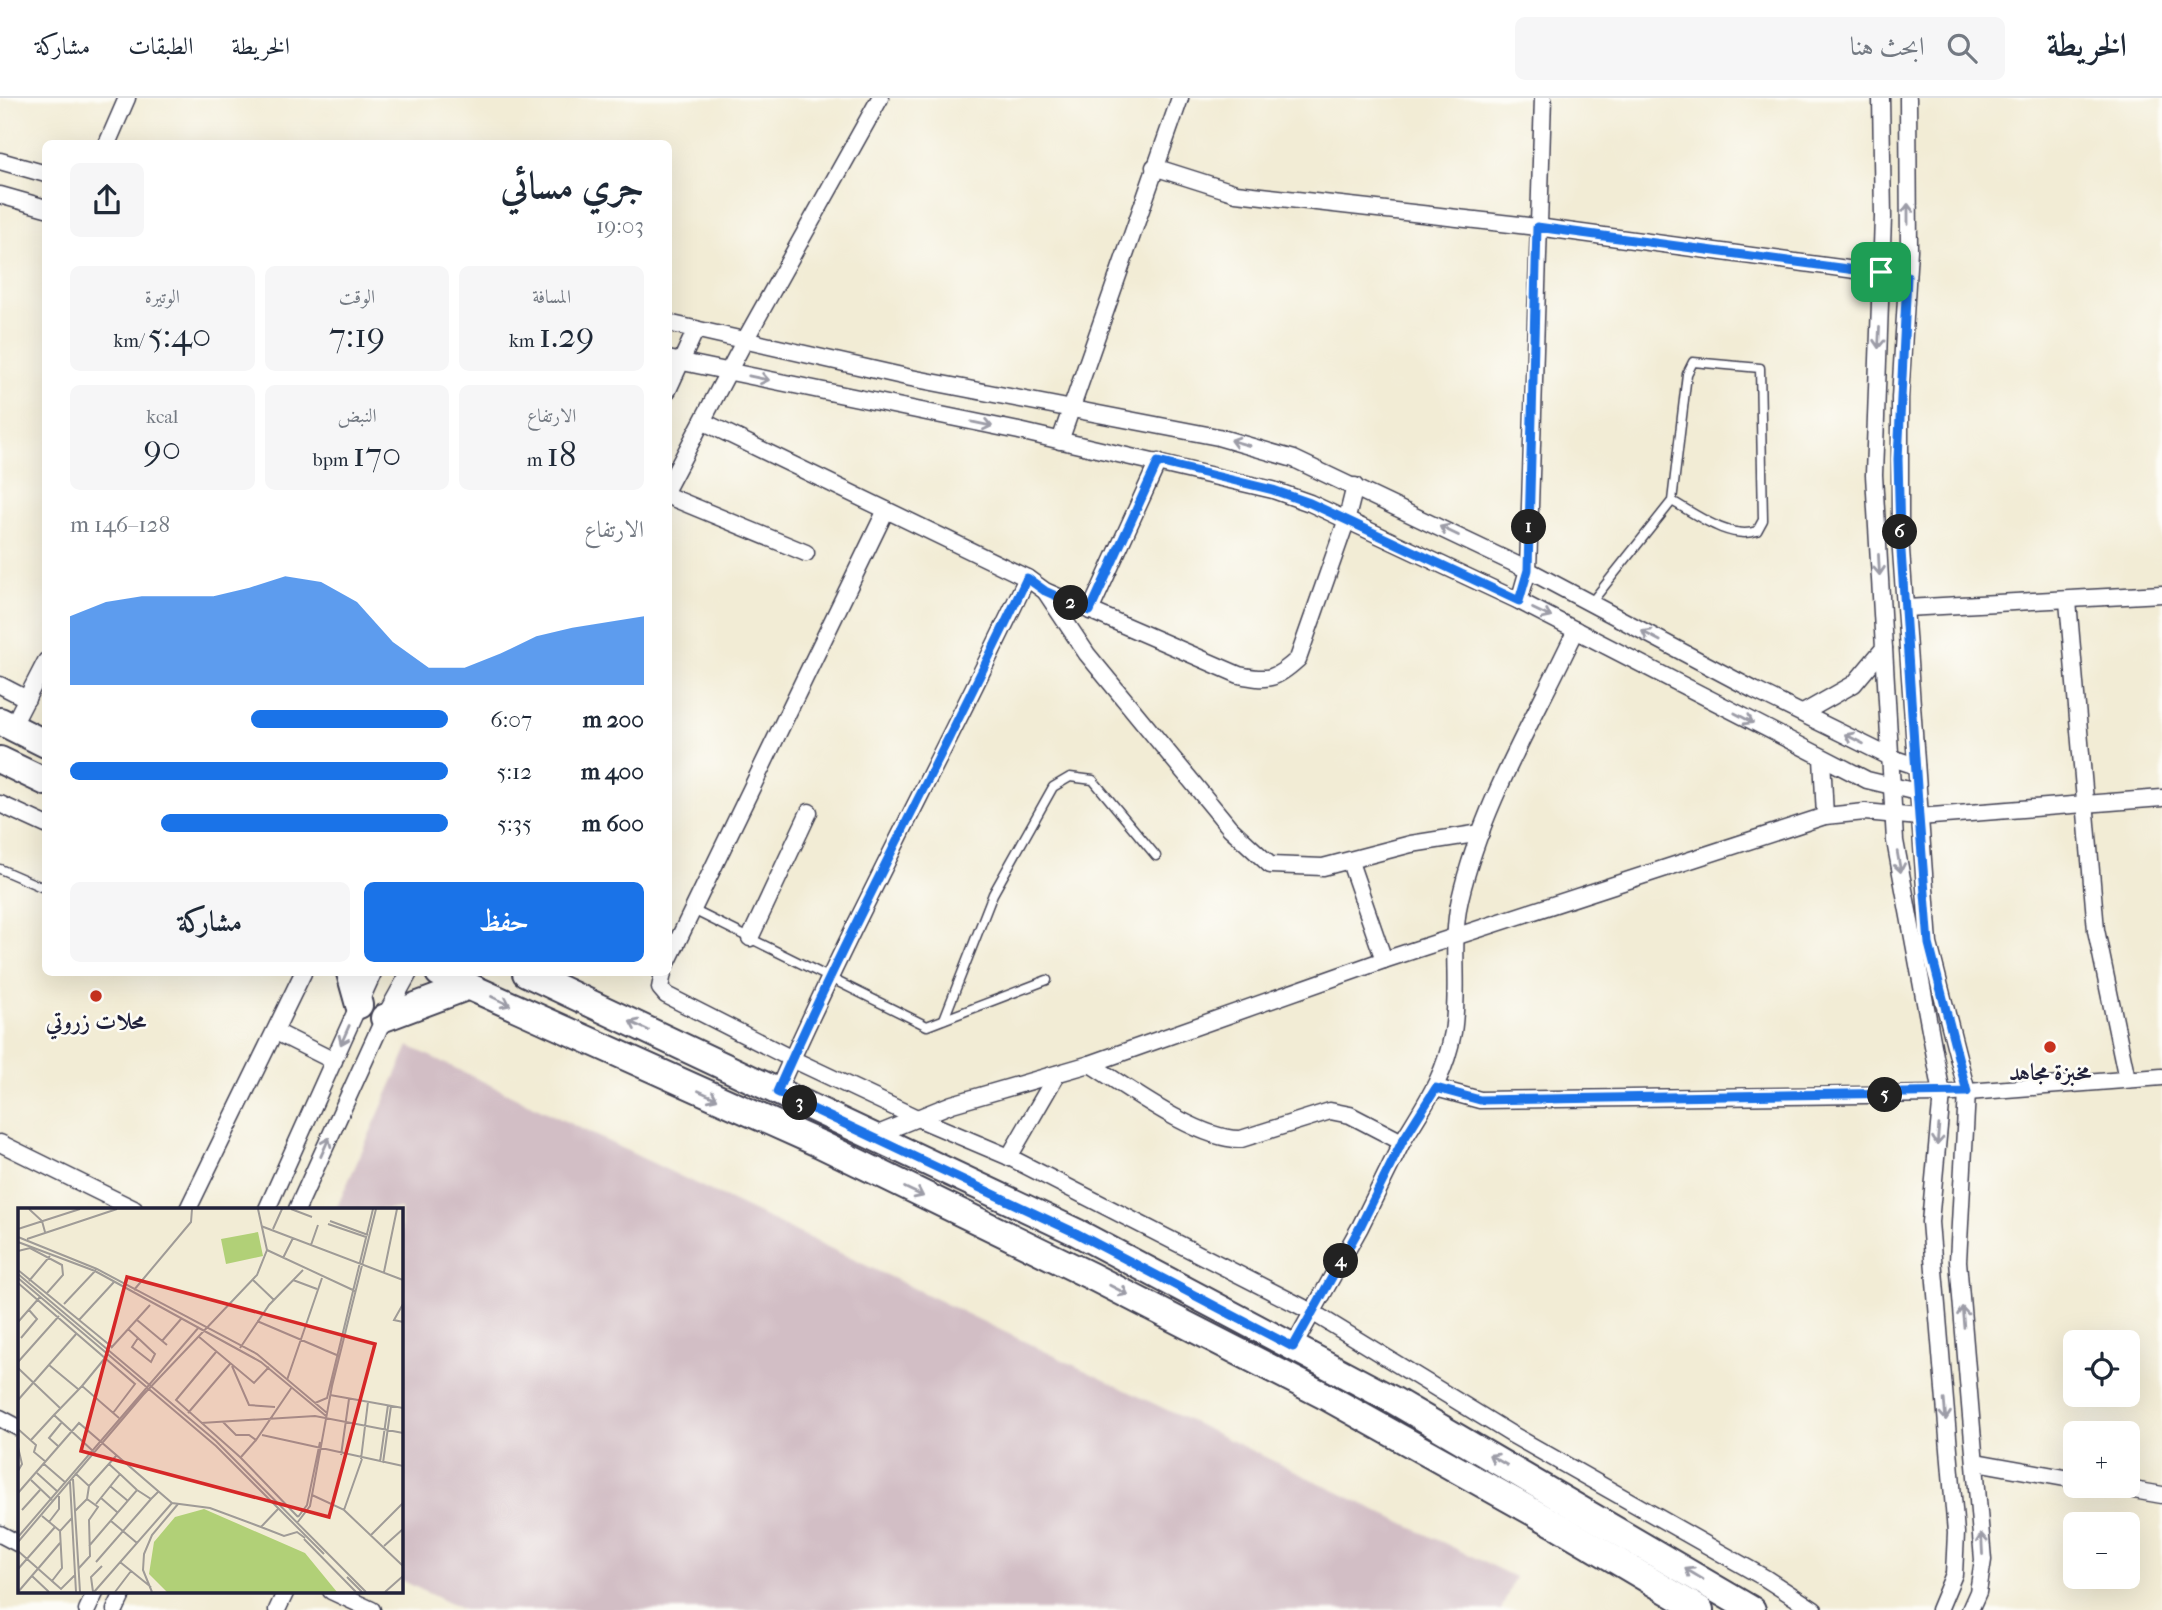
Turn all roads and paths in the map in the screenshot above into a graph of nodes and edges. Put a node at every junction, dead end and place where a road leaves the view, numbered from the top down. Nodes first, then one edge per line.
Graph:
1 (127, 98) edge
2 (880, 98) edge
3 (1180, 98) edge
4 (1543, 98) edge
5 (1881, 98) edge
6 (1908, 98) edge
7 (109, 140) edge
8 (0, 162) edge
9 (1154, 167) junction
10 (42, 173) edge
11 (0, 195) edge
12 (42, 207) edge
13 (1537, 227) junction
14 (1881, 272) junction
15 (1907, 277) junction
16 (672, 324) edge
17 (696, 329) junction
18 (745, 340) junction
19 (675, 360) edge
20 (730, 372) junction
21 (1072, 409) junction
22 (704, 422) junction
23 (1060, 441) junction
24 (1158, 462) junction
25 (672, 479) edge
26 (1355, 485) junction
27 (672, 498) edge
28 (1672, 501) junction
29 (886, 510) junction
30 (1346, 522) junction
31 (806, 553) dead end
32 (1528, 570) junction
33 (1027, 578) junction
34 (1045, 591) junction
35 (2162, 594) edge
36 (1519, 601) junction
37 (2068, 601) junction
38 (1590, 604) junction
39 (1906, 608) junction
40 (1090, 611) junction
41 (1576, 630) junction
42 (1884, 648) junction
43 (42, 669) edge
44 (0, 685) edge
45 (27, 699) junction
46 (1803, 713) junction
47 (6, 724) edge
48 (42, 742) edge
49 (1822, 758) junction
50 (1892, 758) junction
51 (0, 760) edge
52 (1916, 766) junction
53 (42, 780) edge
54 (1895, 788) junction
55 (1917, 792) junction
56 (2162, 798) edge
57 (2087, 803) junction
58 (0, 804) edge
59 (809, 812) dead end
60 (1894, 814) junction
61 (1825, 816) junction
62 (1919, 817) junction
63 (42, 823) edge
64 (1481, 832) junction
65 (1156, 856) dead end
66 (1350, 862) junction
67 (0, 869) edge
68 (42, 887) edge
69 (693, 910) junction
70 (1454, 937) junction
71 (750, 939) junction
72 (672, 953) edge
73 (1384, 960) junction
74 (302, 976) edge
75 (351, 976) edge
76 (372, 976) edge
77 (407, 976) edge
78 (446, 976) edge
79 (532, 976) edge
80 (662, 976) edge
81 (828, 977) junction
82 (1046, 980) dead end
83 (469, 986) junction
84 (359, 1005) junction
85 (384, 1018) junction
86 (944, 1019) junction
87 (276, 1032) junction
88 (792, 1059) junction
89 (334, 1061) junction
90 (1090, 1064) junction
91 (1057, 1074) junction
92 (2162, 1077) edge
93 (2127, 1079) junction
94 (1436, 1088) junction
95 (777, 1092) junction
96 (1967, 1092) junction
97 (1942, 1094) junction
98 (917, 1118) junction
99 (873, 1136) junction
100 (1402, 1142) junction
101 (0, 1143) edge
102 (1009, 1157) junction
103 (132, 1208) edge
104 (188, 1208) edge
105 (267, 1208) edge
106 (297, 1208) edge
107 (1312, 1312) junction
108 (1293, 1347) junction
109 (0, 1418) edge
110 (18, 1427) edge
111 (1976, 1462) junction
112 (2063, 1478) edge
113 (2140, 1491) edge
114 (2162, 1494) edge
115 (0, 1534) edge
116 (18, 1543) edge
117 (96, 1592) edge
118 (121, 1592) edge
119 (286, 1592) edge
120 (333, 1592) edge
121 (87, 1610) edge
122 (115, 1610) edge
123 (277, 1610) edge
124 (372, 1610) edge
125 (1700, 1610) edge
126 (1752, 1610) edge
127 (1814, 1610) edge
128 (1939, 1610) edge
129 (1970, 1610) edge

1 - 7 street
2 - 18 street
3 - 9 street
4 - 13 street
5 - 14 street
15 -> 6 street
8 - 10 street
9 - 13 street
9 - 21 street
11 - 12 street
13 - 14 street
13 - 32 street
14 - 15 street
14 -> 42 street
15 - 39 street
16 - 17 street
17 - 18 street
17 - 19 street
18 - 20 street
18 - 21 street
19 - 20 street
20 - 22 street
20 -> 23 street
21 - 23 street
26 -> 21 street
22 - 25 street
22 - 29 street
23 - 24 street
24 - 30 street
24 - 40 street
26 - 30 street
32 -> 26 street
27 - 31 street
28 - 28 lane
28 - 38 lane
29 - 33 street
29 - 69 street
30 - 36 street
30 - 40 street
32 - 36 street
32 - 38 street
33 - 34 street
33 - 81 street
34 - 40 street
34 - 66 street
35 - 37 street
36 -> 41 street
37 - 39 street
37 - 57 street
46 -> 38 street
39 - 52 street
41 -> 49 street
41 - 64 street
42 - 46 street
42 - 50 street
43 - 45 street
44 - 45 street
45 - 47 street
50 -> 46 street
47 - 48 main road
49 - 54 street
49 - 61 street
50 - 52 street
50 - 54 street
51 - 53 main road
52 - 55 street
54 - 55 street
54 - 60 street
55 - 62 street
56 - 57 street
57 - 62 street
57 - 93 street
58 - 63 street
59 - 71 street
60 - 61 street
60 - 62 street
60 -> 97 street
61 - 70 street
62 - 96 street
64 - 66 street
64 - 70 street
65 - 86 lane
66 - 73 street
67 - 68 lane
69 - 71 lane
69 - 72 street
70 - 73 street
70 - 94 street
71 - 81 lane
73 - 90 street
74 - 87 street
75 - 84 main road
76 - 84 street
77 - 85 street
78 - 83 main road
95 -> 79 main road
80 - 88 street
81 - 86 lane
81 - 88 street
82 - 86 lane
83 - 85 main road
83 -> 125 main road
84 -> 89 street
106 -> 85 street
87 - 89 street
87 - 104 street
88 - 95 street
88 - 98 street
89 - 105 street
90 - 91 street
90 - 100 street
91 - 98 street
91 - 102 street
92 - 93 street
93 - 96 street
94 - 97 street
94 - 100 street
95 - 99 main road
96 - 97 street
111 -> 96 street
97 -> 128 street
98 - 99 street
98 - 102 street
99 - 108 main road
100 - 107 street
101 - 103 street
102 - 107 street
107 - 108 street
107 - 127 street
126 -> 108 main road
109 - 110 street
111 - 112 street
129 -> 111 street
113 - 114 street
115 - 116 street
117 - 121 street
118 - 122 street
119 - 123 street
120 - 124 street

